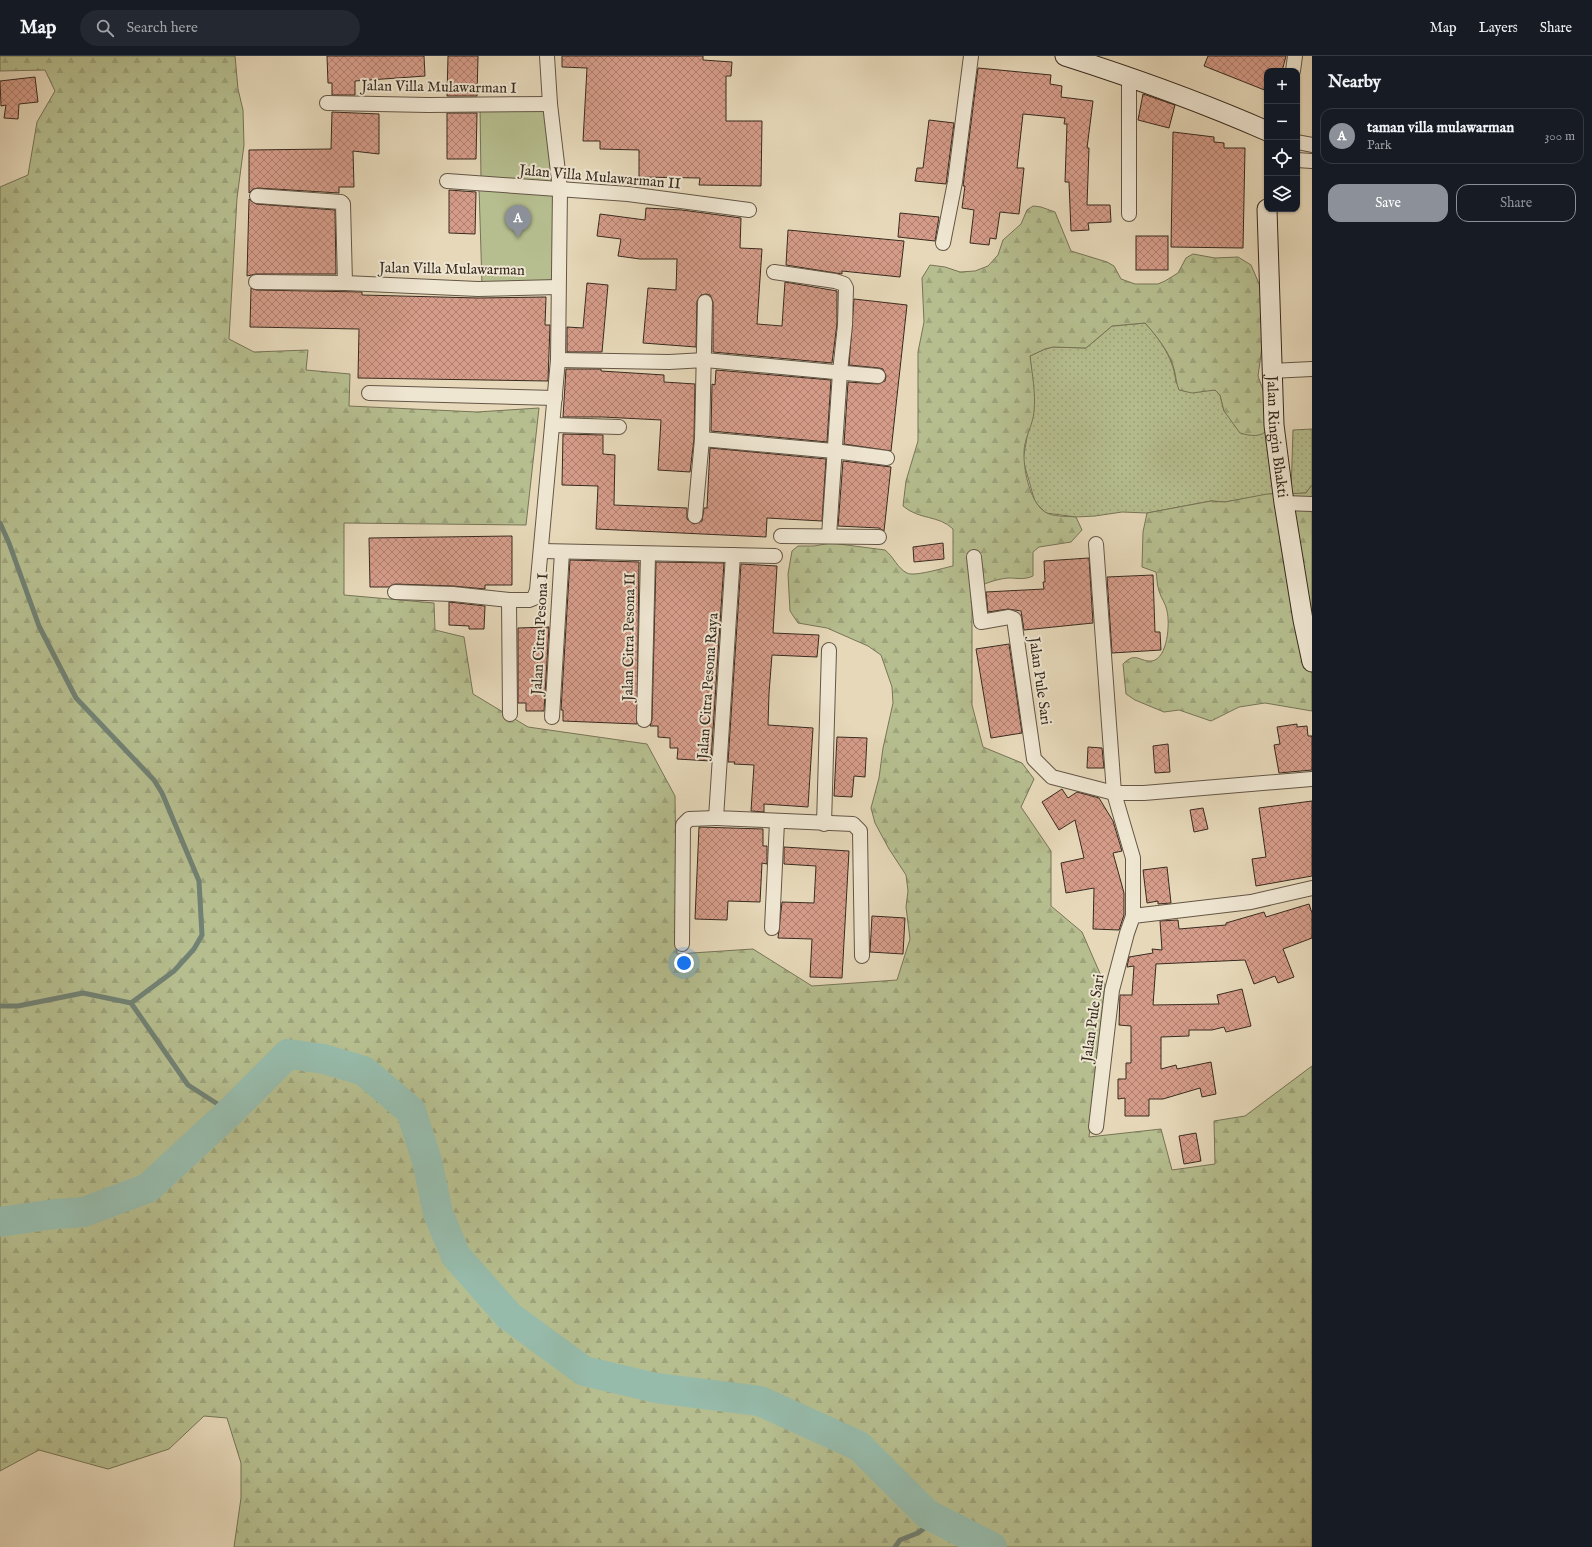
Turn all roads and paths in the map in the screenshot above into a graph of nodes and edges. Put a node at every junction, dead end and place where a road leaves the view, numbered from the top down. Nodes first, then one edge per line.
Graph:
1 (547, 56) edge
2 (971, 56) edge
3 (1065, 56) edge
4 (1295, 56) edge
5 (1293, 68) edge
6 (1130, 77) junction
7 (327, 103) dead end
8 (550, 104) junction
9 (1264, 130) edge
10 (1300, 143) edge
11 (1312, 145) edge
12 (1300, 160) edge
13 (1312, 162) edge
14 (447, 181) dead end
15 (560, 189) junction
16 (256, 196) dead end
17 (749, 210) dead end
18 (1267, 212) edge
19 (1128, 214) dead end
20 (943, 243) dead end
21 (774, 272) dead end
22 (256, 282) dead end
23 (345, 283) junction
24 (558, 287) junction
25 (704, 302) dead end
26 (558, 360) junction
27 (704, 360) junction
28 (1312, 370) edge
29 (1272, 371) junction
30 (840, 372) junction
31 (878, 376) dead end
32 (369, 393) dead end
33 (555, 398) junction
34 (554, 425) junction
35 (619, 427) dead end
36 (702, 439) junction
37 (834, 451) junction
38 (887, 458) dead end
39 (1284, 503) junction
40 (1312, 504) edge
41 (695, 516) dead end
42 (781, 536) dead end
43 (828, 536) junction
44 (879, 537) dead end
45 (1096, 544) dead end
46 (542, 551) junction
47 (562, 552) junction
48 (648, 555) junction
49 (733, 555) junction
50 (775, 556) dead end
51 (974, 557) dead end
52 (395, 592) dead end
53 (510, 600) junction
54 (1307, 620) edge
55 (829, 650) dead end
56 (1312, 662) edge
57 (510, 714) dead end
58 (552, 717) dead end
59 (644, 720) dead end
60 (1312, 779) edge
61 (1114, 793) junction
62 (716, 818) junction
63 (777, 822) junction
64 (824, 824) junction
65 (1312, 888) edge
66 (1133, 916) junction
67 (772, 928) dead end
68 (682, 944) dead end
69 (862, 956) dead end
70 (1096, 1127) dead end

1 - 8 street
2 - 20 street
3 - 6 street
4 - 5 street
6 - 9 street
6 - 19 street
7 - 8 street, Jalan Villa Mulawarman I
8 - 15 street
10 - 11 street
12 - 13 street
14 - 15 street, Jalan Villa Mulawarman II
15 - 17 street, Jalan Villa Mulawarman II
15 - 24 street
16 - 23 street
18 - 29 street, Jalan Ringin Bhakti
21 - 30 street
22 - 23 street, Jalan Villa Mulawarman
23 - 24 street, Jalan Villa Mulawarman
24 - 26 street
25 - 27 street
26 - 27 street
26 - 33 street
27 - 30 street
27 - 36 street
28 - 29 street
29 - 39 street, Jalan Ringin Bhakti
30 - 31 street
30 - 37 street
32 - 33 street
33 - 34 street
34 - 35 street
34 - 46 street
36 - 37 street
36 - 41 street
37 - 38 street
37 - 43 street
39 - 40 street
39 - 54 street, Jalan Ringin Bhakti
42 - 43 street
43 - 44 street
45 - 61 street, Jalan Pule Sari
46 - 47 street
46 - 53 street
47 - 48 street
47 - 58 street, Jalan Citra Pesona I
48 - 49 street
48 - 59 street, Jalan Citra Pesona II
49 - 50 street
49 - 62 street, Jalan Citra Pesona Raya
51 - 61 street, Jalan Pule Sari
52 - 53 street
53 - 57 street
54 - 56 street, Jalan Ringin Bhakti
55 - 64 street
60 - 61 street, Jalan Pule Sari
61 - 66 street, Jalan Pule Sari
62 - 63 street
62 - 68 street
63 - 64 street
63 - 67 street
64 - 69 street
65 - 66 street
66 - 70 street, Jalan Pule Sari

